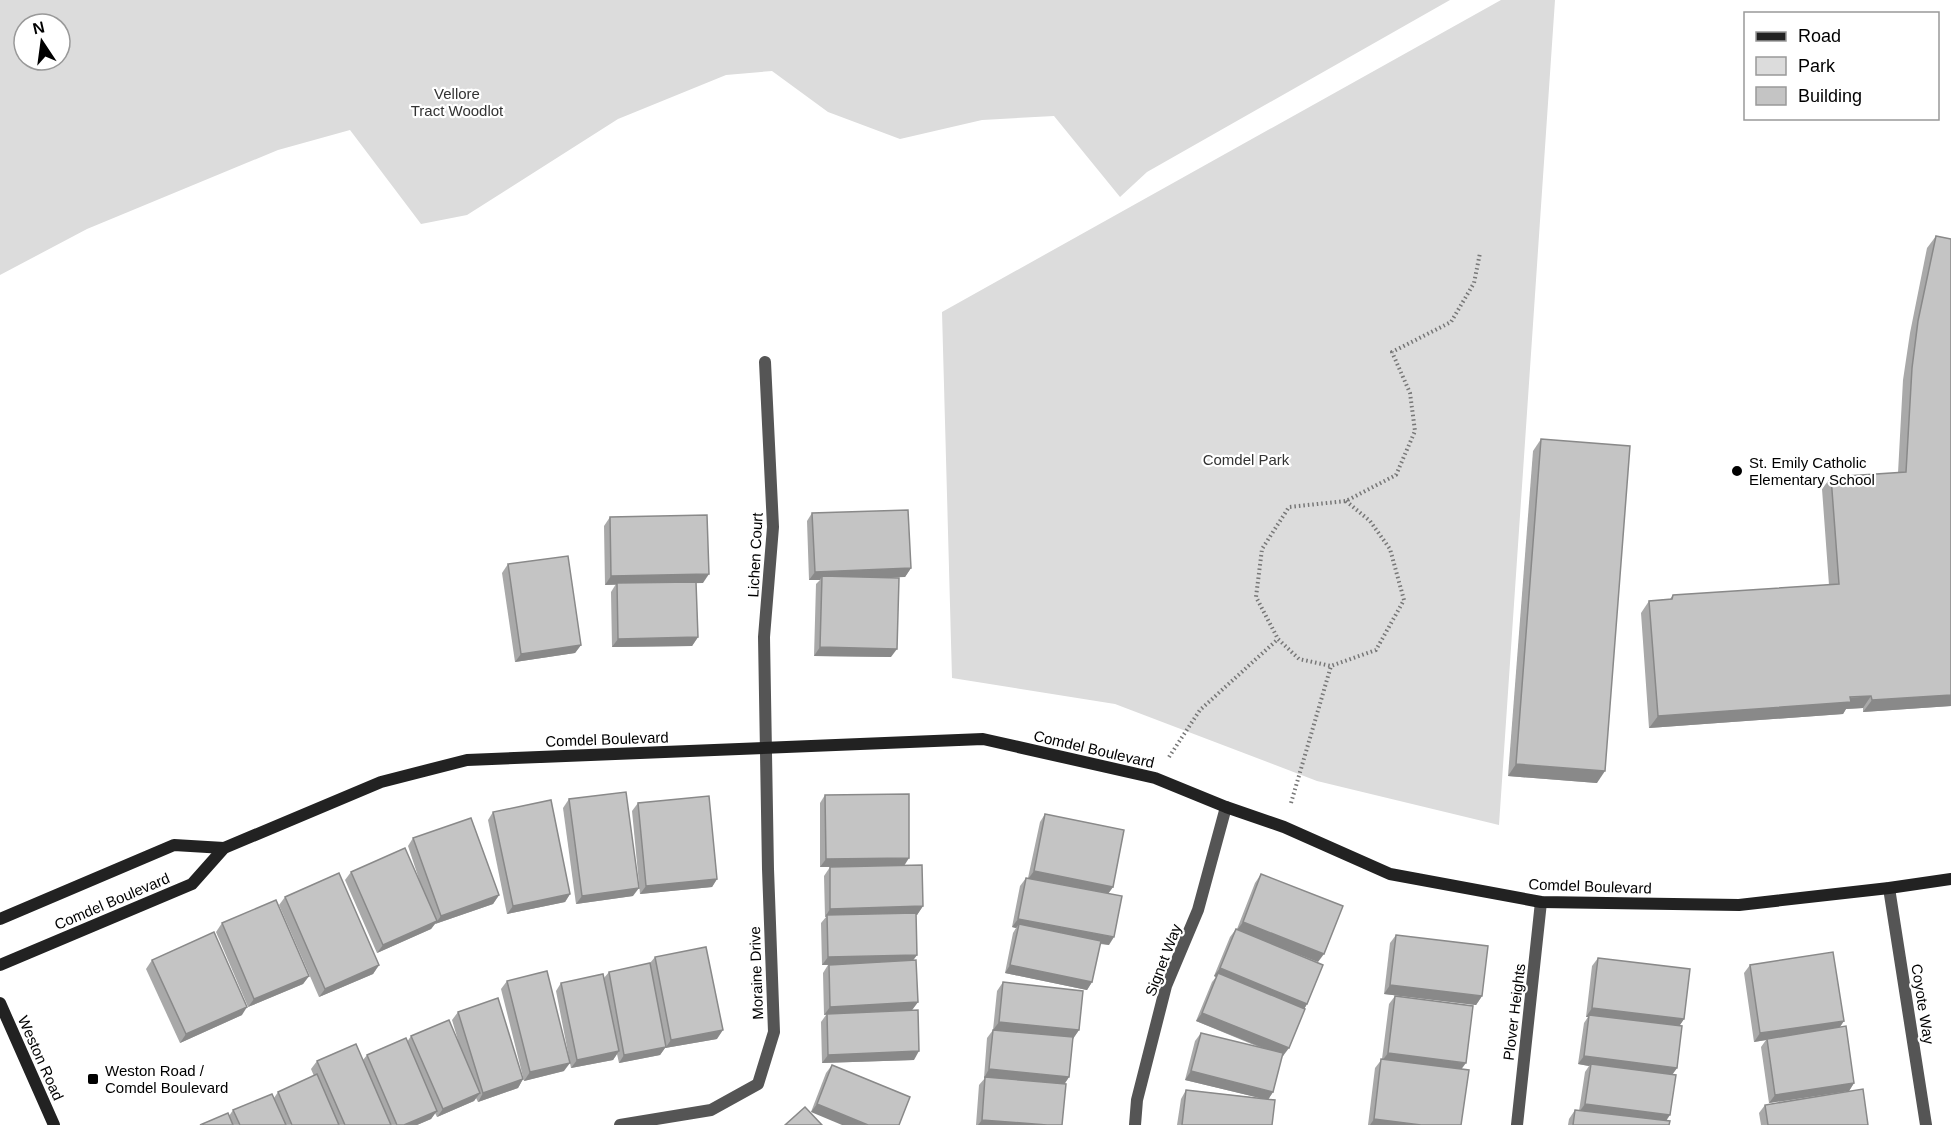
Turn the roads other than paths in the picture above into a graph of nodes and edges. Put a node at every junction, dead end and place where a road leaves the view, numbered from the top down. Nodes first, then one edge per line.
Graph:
1 (765, 362) dead end
2 (767, 749) junction
3 (1226, 807) junction
4 (224, 848) junction
5 (1951, 879) edge
6 (1889, 888) junction
7 (1541, 902) junction
8 (0, 919) edge
9 (0, 965) edge
10 (0, 1003) edge
11 (54, 1125) edge
12 (621, 1125) edge
13 (1135, 1125) edge
14 (1517, 1125) edge
15 (1926, 1125) edge

1 - 2 street, Lichen Court
2 - 3 street, Comdel Boulevard
2 - 4 street, Comdel Boulevard
2 - 12 street, Moraine Drive
3 - 7 street, Comdel Boulevard
3 - 13 street, Signet Way
4 - 8 street, Comdel Boulevard
4 - 9 street, Comdel Boulevard
5 - 6 street, Comdel Boulevard
6 - 7 street, Comdel Boulevard
6 - 15 street, Coyote Way
7 - 14 street, Plover Heights
10 - 11 street, Weston Road

